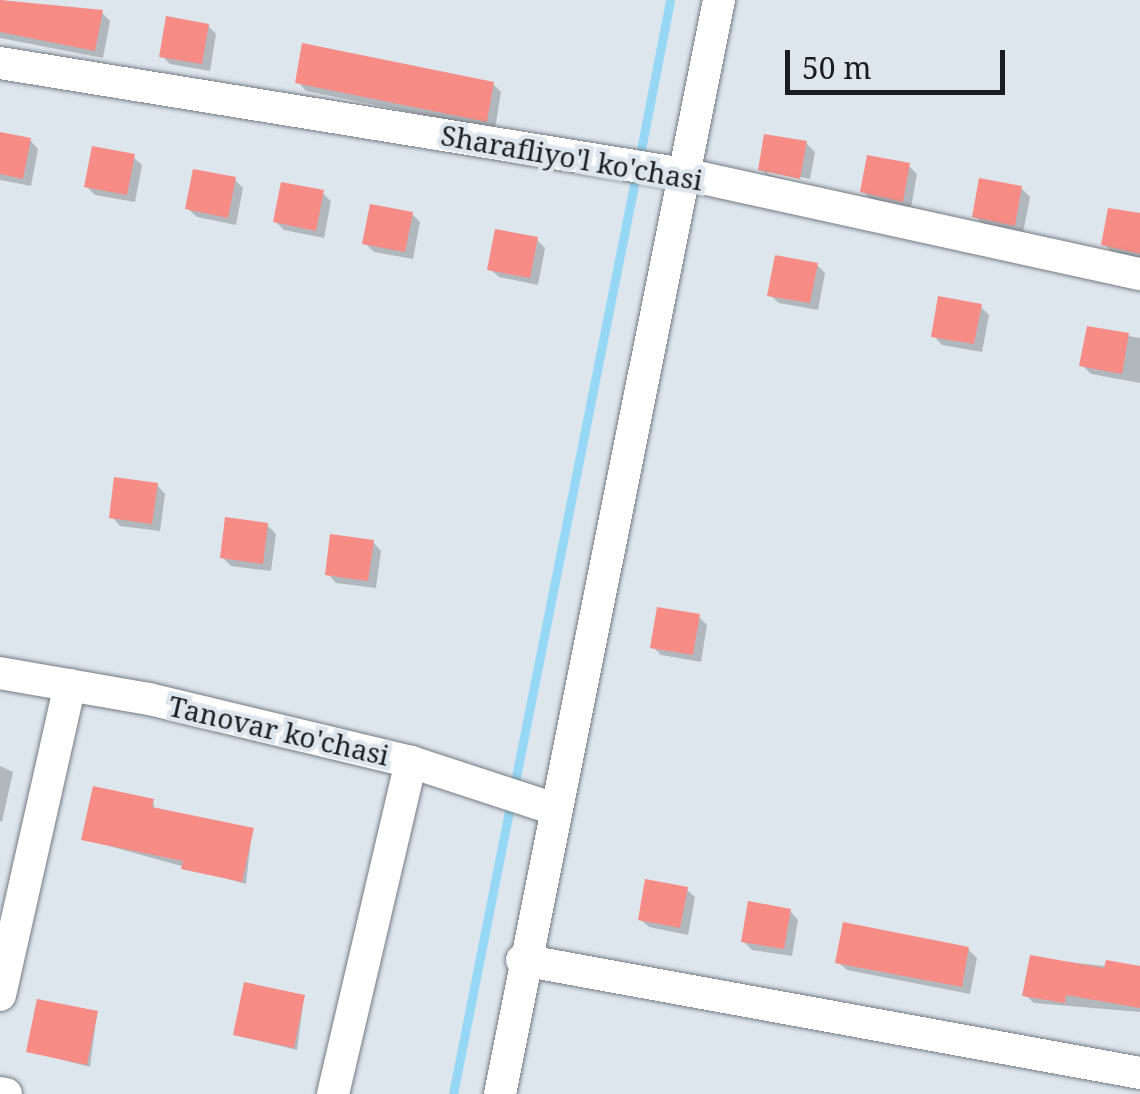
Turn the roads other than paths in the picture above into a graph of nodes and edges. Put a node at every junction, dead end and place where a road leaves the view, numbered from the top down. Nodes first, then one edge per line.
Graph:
1 (719, 0) edge
2 (0, 63) edge
3 (684, 174) junction
4 (1140, 274) edge
5 (0, 673) edge
6 (70, 686) junction
7 (411, 762) junction
8 (552, 808) junction
9 (522, 960) junction
10 (0, 994) edge
11 (1140, 1072) edge
12 (333, 1094) edge
13 (500, 1094) edge

1 - 3 street
2 - 3 street, Sharafliyo'l ko'chasi
3 - 4 street, Sharafliyo'l ko'chasi
3 - 8 street
5 - 6 street, Tanovar ko'chasi
6 - 7 street, Tanovar ko'chasi
6 - 10 street
7 - 8 street, Tanovar ko'chasi
7 - 12 street
8 - 9 street
9 - 11 street
9 - 13 street

